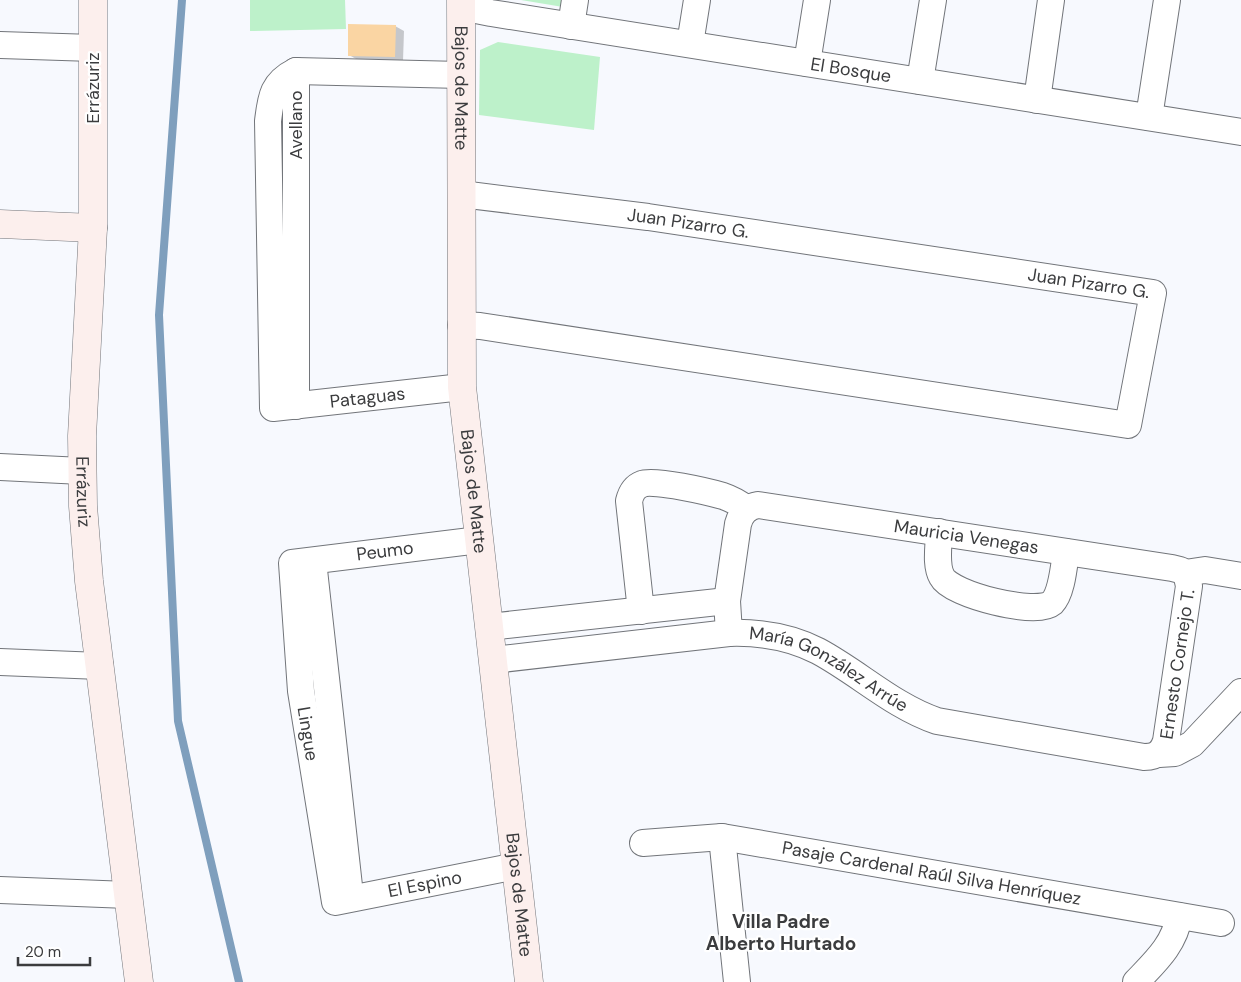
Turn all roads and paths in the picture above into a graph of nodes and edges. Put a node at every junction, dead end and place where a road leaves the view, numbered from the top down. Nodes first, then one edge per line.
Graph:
1 (93, 0) edge
2 (575, 0) edge
3 (697, 0) edge
4 (817, 0) edge
5 (933, 0) edge
6 (1051, 0) edge
7 (1167, 0) edge
8 (461, 3) edge
9 (571, 26) junction
10 (690, 44) junction
11 (0, 45) edge
12 (93, 48) junction
13 (807, 63) junction
14 (461, 75) junction
15 (920, 81) junction
16 (1037, 100) junction
17 (1149, 118) junction
18 (1241, 132) edge
19 (460, 194) junction
20 (0, 224) edge
21 (93, 228) junction
22 (461, 325) junction
23 (462, 387) junction
24 (284, 407) joint
25 (0, 467) edge
26 (82, 471) junction
27 (747, 509) junction
28 (939, 532) junction
29 (479, 540) junction
30 (1066, 552) junction
31 (302, 562) joint
32 (1185, 573) junction
33 (1241, 576) edge
34 (727, 601) junction
35 (641, 610) junction
36 (489, 627) junction
37 (729, 632) junction
38 (493, 660) junction
39 (0, 662) edge
40 (100, 666) junction
41 (1241, 692) edge
42 (1159, 754) junction
43 (722, 836) junction
44 (643, 843) dead end
45 (516, 866) junction
46 (0, 890) edge
47 (128, 895) junction
48 (343, 901) joint
49 (1179, 916) junction
50 (1222, 923) dead end
51 (139, 982) edge
52 (529, 982) edge
53 (737, 982) edge
54 (1136, 982) edge

1 - 12 street, Errázuriz
2 - 9 street
3 - 10 street
4 - 13 street
5 - 15 street
6 - 16 street
7 - 17 street
8 - 9 street, El Bosque
8 - 14 street, Bajos de Matte
9 - 10 street, El Bosque
10 - 13 street, El Bosque
11 - 12 street
12 - 21 street, Errázuriz
13 - 15 street, El Bosque
14 - 19 street, Bajos de Matte
14 - 24 street, Avellano
15 - 16 street, El Bosque
16 - 17 street, El Bosque
17 - 18 street, El Bosque
19 - 22 street, Bajos de Matte
19 - 22 street, Juan Pizarro G.
20 - 21 street
21 - 26 street, Errázuriz
22 - 23 street, Bajos de Matte
23 - 24 street, Pataguas
23 - 29 street, Bajos de Matte
25 - 26 street
26 - 40 street, Errázuriz
27 - 28 street, Mauricia Venegas
27 - 34 street
27 - 35 street
28 - 30 street, Mauricia Venegas
28 - 30 street
29 - 31 street, Peumo
29 - 36 street, Bajos de Matte
30 - 32 street, Mauricia Venegas
31 - 48 street, Lingue
32 - 33 street
32 - 42 street, Ernesto Cornejo T.
34 - 35 street
34 - 37 street
35 - 36 street
36 - 38 street, Bajos de Matte
37 - 38 street, María González Arrúe
37 - 42 street, María González Arrúe
38 - 45 street, Bajos de Matte
39 - 40 street
40 - 47 street, Errázuriz
41 - 42 street, María González Arrúe
43 - 44 street, Pasaje Cardenal Raúl Silva Henríquez
43 - 49 street, Pasaje Cardenal Raúl Silva Henríquez
43 - 53 street
45 - 48 street, El Espino
45 - 52 street, Bajos de Matte
46 - 47 street
47 - 51 street, Errázuriz
49 - 50 street, Pasaje Cardenal Raúl Silva Henríquez
49 - 54 street

